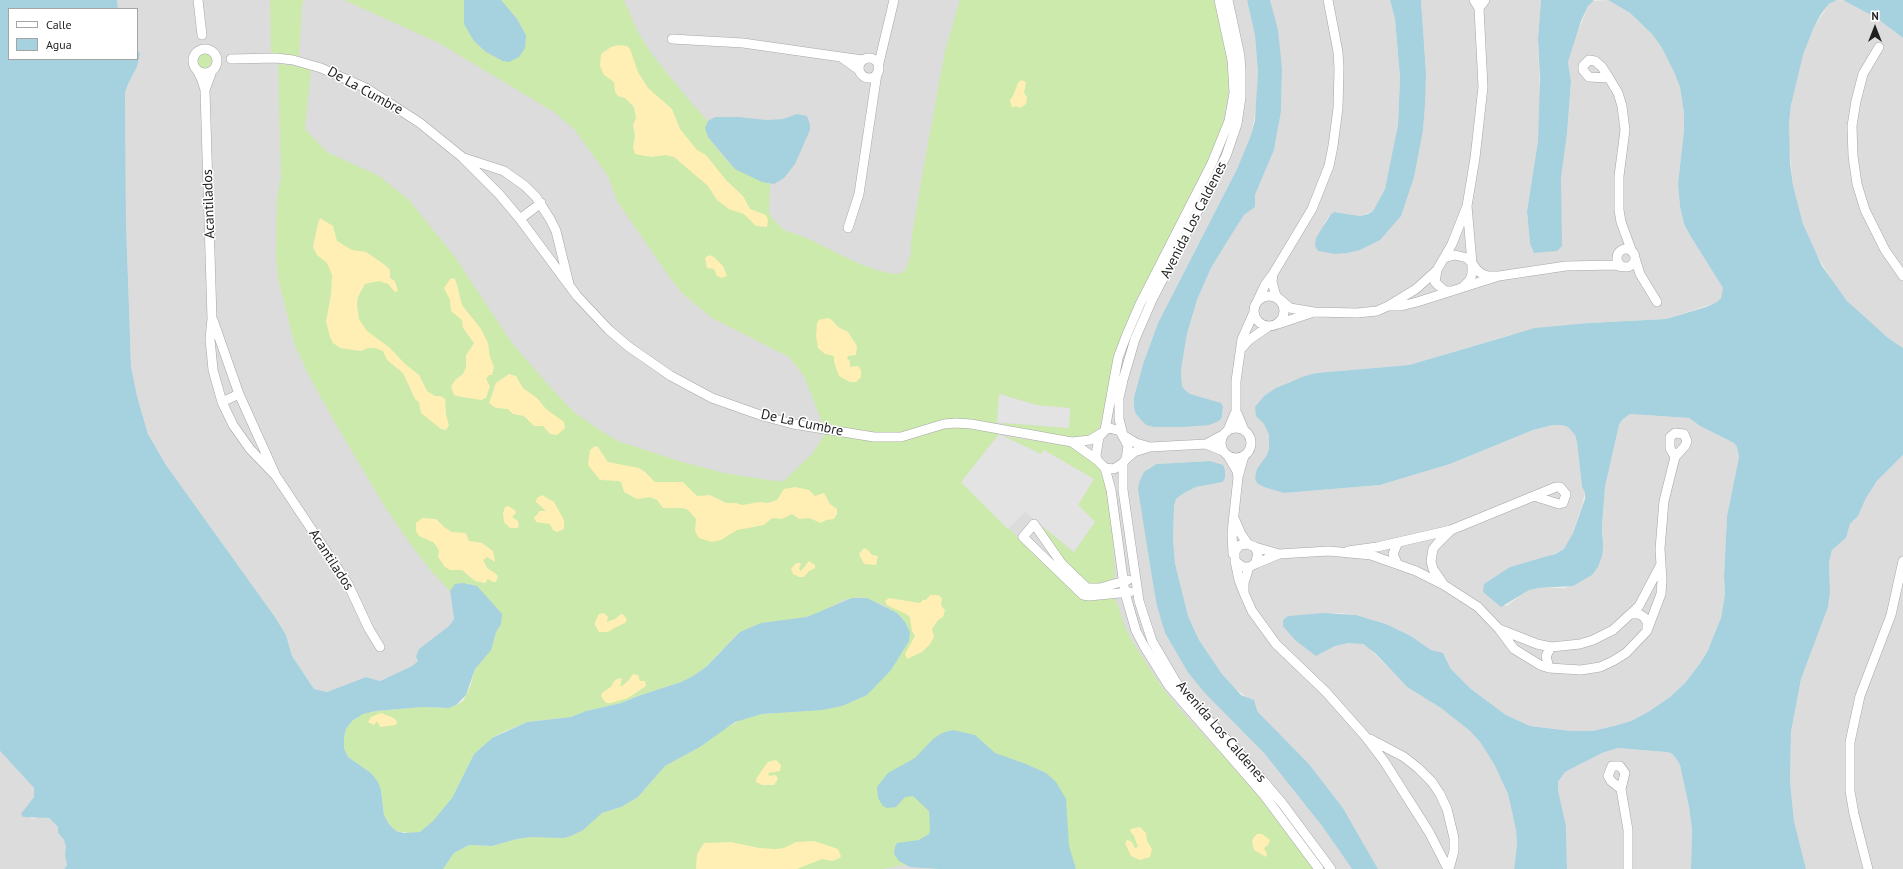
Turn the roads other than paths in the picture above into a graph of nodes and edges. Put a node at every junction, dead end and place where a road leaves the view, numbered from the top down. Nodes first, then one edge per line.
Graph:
1 (198, 0) edge
2 (894, 0) edge
3 (1219, 0) edge
4 (1228, 0) edge
5 (1328, 0) edge
6 (1485, 0) edge
7 (1476, 4) edge
8 (202, 35) junction
9 (886, 37) junction
10 (672, 39) dead end
11 (1879, 46) dead end
12 (212, 50) junction
13 (197, 51) junction
14 (841, 58) junction
15 (231, 59) junction
16 (864, 59) junction
17 (213, 69) junction
18 (197, 70) junction
19 (878, 70) junction
20 (861, 73) junction
21 (1609, 78) dead end
22 (205, 90) junction
23 (873, 104) junction
24 (462, 157) junction
25 (541, 203) junction
26 (1467, 206) junction
27 (520, 219) junction
28 (848, 228) dead end
29 (1626, 233) junction
30 (1619, 253) junction
31 (1634, 255) junction
32 (1444, 258) junction
33 (1472, 263) junction
34 (1605, 265) junction
35 (1624, 267) junction
36 (1436, 270) junction
37 (1273, 274) junction
38 (1640, 274) junction
39 (1499, 276) junction
40 (1903, 276) edge
41 (570, 287) junction
42 (1463, 287) junction
43 (1452, 291) junction
44 (1280, 301) junction
45 (1657, 302) dead end
46 (1388, 306) junction
47 (1255, 308) junction
48 (1314, 312) junction
49 (212, 319) junction
50 (1273, 325) junction
51 (1241, 349) junction
52 (239, 394) junction
53 (222, 402) junction
54 (1236, 411) junction
55 (1244, 430) junction
56 (1103, 432) junction
57 (1225, 433) junction
58 (1123, 435) junction
59 (1072, 442) junction
60 (1206, 444) junction
61 (1150, 447) junction
62 (1225, 454) junction
63 (1244, 456) junction
64 (1674, 457) dead end
65 (1097, 460) junction
66 (1125, 461) junction
67 (1105, 468) junction
68 (276, 476) junction
69 (1238, 477) junction
70 (1534, 496) dead end
71 (1234, 520) junction
72 (1451, 530) junction
73 (1417, 538) junction
74 (1398, 542) junction
75 (1252, 546) junction
76 (1051, 548) junction
77 (1433, 549) junction
78 (1348, 551) junction
79 (1279, 554) junction
80 (1042, 556) junction
81 (1234, 558) junction
82 (1431, 561) junction
83 (1903, 561) edge
84 (1397, 563) junction
85 (1252, 566) junction
86 (1660, 566) junction
87 (1416, 571) junction
88 (1135, 579) junction
89 (1123, 581) junction
90 (1444, 585) junction
91 (1137, 591) junction
92 (1125, 593) junction
93 (1244, 593) junction
94 (1631, 614) junction
95 (1499, 629) junction
96 (1647, 631) junction
97 (380, 646) dead end
98 (1551, 646) junction
99 (1549, 668) junction
100 (1365, 736) junction
101 (1621, 789) dead end
102 (1319, 869) edge
103 (1331, 869) edge
104 (1449, 869) edge
105 (1628, 869) edge
106 (1868, 869) edge

1 - 8 street
2 - 9 street
3 - 56 street, Avenida Los Caldenes
4 - 58 street, Avenida Los Caldenes
5 - 37 street
6 - 7 street
7 - 26 street
8 - 12 street
8 - 13 street
9 - 16 street
9 - 19 street
10 - 14 street
11 - 40 street
12 - 13 street
12 - 15 street
12 - 17 street
13 - 18 street
14 - 16 street
14 - 20 street
15 - 17 street
15 - 24 street, De La Cumbre
16 - 19 street
16 - 20 street
17 - 18 street
17 - 22 street
18 - 22 street
19 - 20 street
19 - 23 street
20 - 23 street
21 - 29 street
22 - 49 street, Acantilados
23 - 28 street
24 - 25 street, De La Cumbre
24 - 27 street, De La Cumbre
25 - 27 street
25 - 41 street, De La Cumbre
26 - 32 street
26 - 33 street
27 - 41 street, De La Cumbre
29 - 30 street
29 - 31 street
30 - 31 street
30 - 34 street
30 - 35 street
31 - 35 street
31 - 38 street
32 - 33 street
32 - 36 street
33 - 39 street
33 - 42 street
34 - 35 street
34 - 39 street
35 - 38 street
36 - 43 street
36 - 46 street
37 - 44 street
37 - 47 street
38 - 45 street
39 - 42 street
41 - 59 street, De La Cumbre
42 - 43 street
43 - 46 street
44 - 47 street
44 - 48 street
44 - 50 street
46 - 48 street
47 - 50 street
47 - 51 street
48 - 50 street
49 - 52 street, Acantilados
49 - 53 street, Acantilados
50 - 51 street
51 - 54 street
52 - 53 street
52 - 68 street, Acantilados
53 - 68 street, Acantilados
54 - 55 street
54 - 57 street
55 - 57 street
55 - 63 street
56 - 58 street
56 - 59 street
56 - 65 street
57 - 60 street
57 - 62 street
58 - 61 street
58 - 66 street
59 - 65 street
60 - 61 street
60 - 62 street
61 - 66 street
62 - 63 street
62 - 69 street
63 - 69 street
64 - 86 street
65 - 67 street
66 - 67 street
66 - 88 street, Avenida Los Caldenes
67 - 89 street, Avenida Los Caldenes
68 - 97 street, Acantilados
69 - 71 street
70 - 72 street
71 - 75 street
71 - 81 street
72 - 73 street
72 - 77 street
73 - 74 street
73 - 77 street
74 - 78 street
74 - 84 street
75 - 79 street
75 - 81 street
75 - 85 street
76 - 80 street
76 - 80 street
76 - 89 street
77 - 82 street
78 - 79 street
78 - 84 street
79 - 85 street
80 - 92 street
81 - 85 street
81 - 93 street
82 - 87 street
82 - 90 street
83 - 106 street
84 - 87 street
85 - 93 street
86 - 94 street
86 - 96 street
87 - 90 street
88 - 89 street
88 - 91 street, Avenida Los Caldenes
89 - 92 street, Avenida Los Caldenes
90 - 95 street
91 - 92 street
91 - 103 street, Avenida Los Caldenes
92 - 102 street, Avenida Los Caldenes
93 - 100 street
94 - 96 street
94 - 98 street
95 - 98 street
95 - 99 street
96 - 99 street
98 - 99 street
100 - 104 street
100 - 104 street
101 - 105 street

